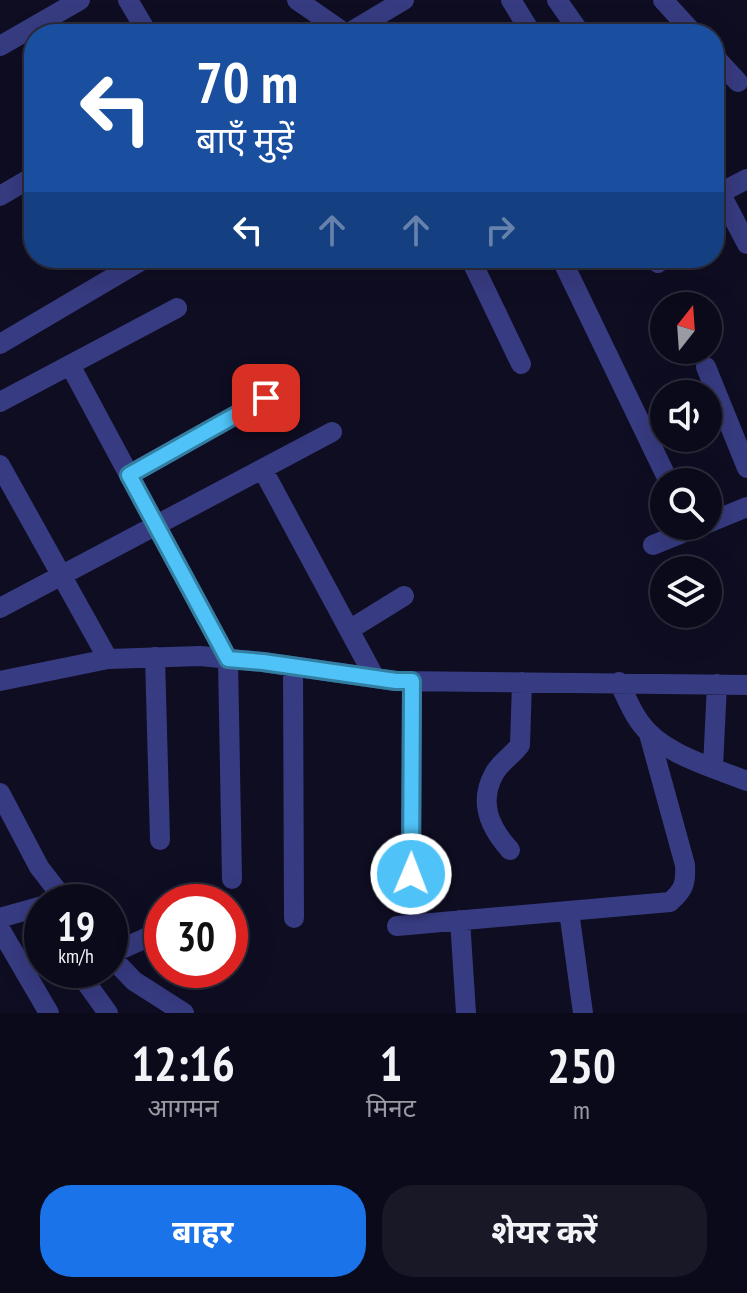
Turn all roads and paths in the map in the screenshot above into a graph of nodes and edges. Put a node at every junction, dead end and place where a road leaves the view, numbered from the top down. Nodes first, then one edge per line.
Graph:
1 (80, 0) edge
2 (128, 0) edge
3 (297, 0) edge
4 (511, 0) edge
5 (557, 0) edge
6 (663, 0) edge
7 (393, 3) edge
8 (38, 24) edge
9 (142, 24) edge
10 (332, 24) edge
11 (362, 24) edge
12 (526, 24) edge
13 (574, 24) edge
14 (685, 24) edge
15 (24, 32) edge
16 (0, 46) edge
17 (724, 67) edge
18 (738, 82) dead end
19 (747, 179) edge
20 (24, 182) edge
21 (724, 185) edge
22 (0, 196) edge
23 (724, 200) edge
24 (747, 244) edge
25 (129, 268) edge
26 (475, 268) edge
27 (566, 268) edge
28 (177, 308) dead end
29 (0, 344) edge
30 (521, 364) dead end
31 (70, 365) junction
32 (706, 367) dead end
33 (266, 398) dead end
34 (0, 402) edge
35 (332, 432) dead end
36 (0, 465) edge
37 (662, 468) edge
38 (747, 468) edge
39 (263, 470) junction
40 (129, 475) junction
41 (747, 507) edge
42 (722, 516) edge
43 (156, 526) junction
44 (665, 540) edge
45 (653, 545) dead end
46 (62, 575) junction
47 (404, 596) dead end
48 (0, 608) edge
49 (349, 630) junction
50 (155, 657) junction
51 (108, 659) junction
52 (228, 659) junction
53 (293, 666) junction
54 (375, 678) junction
55 (0, 681) edge
56 (412, 681) junction
57 (522, 682) junction
58 (619, 682) junction
59 (717, 684) junction
60 (747, 685) edge
61 (649, 734) junction
62 (713, 767) junction
63 (747, 781) edge
64 (0, 793) edge
65 (160, 840) dead end
66 (510, 850) dead end
67 (411, 874) dead end
68 (232, 879) dead end
69 (50, 884) edge
70 (569, 911) junction
71 (24, 914) edge
72 (0, 918) edge
73 (294, 918) dead end
74 (460, 920) junction
75 (397, 926) dead end
76 (0, 929) edge
77 (128, 974) edge
78 (90, 988) edge
79 (49, 1013) edge
80 (108, 1013) edge
81 (184, 1013) edge
82 (466, 1013) edge
83 (583, 1013) edge

1 - 8 street
2 - 9 street
3 - 10 street
4 - 12 street
5 - 13 street
6 - 14 street
7 - 11 street
15 - 16 street
17 - 18 street
19 - 21 street
20 - 22 street
23 - 24 street
25 - 29 street
26 - 30 street
27 - 37 street
28 - 31 street
31 - 34 street
31 - 40 street
32 - 38 street
33 - 40 street
35 - 39 street
36 - 46 street
39 - 43 street
39 - 49 street
40 - 43 street
41 - 42 street
43 - 46 street
43 - 52 street
44 - 45 street
46 - 48 street
46 - 51 street
47 - 49 street
49 - 54 street
50 - 51 street
50 - 52 street
50 - 65 street
51 - 55 street
52 - 53 street
52 - 68 street
53 - 54 street
53 - 73 street
54 - 56 street
56 - 57 street
56 - 67 street
57 - 58 street
57 - 66 street
58 - 59 street
58 - 61 street
59 - 60 street
59 - 62 street
61 - 62 street
61 - 70 street
62 - 63 street
64 - 69 street
70 - 74 street
70 - 83 street
71 - 72 street
74 - 75 street
74 - 82 street
76 - 79 street
77 - 81 street
78 - 80 street

